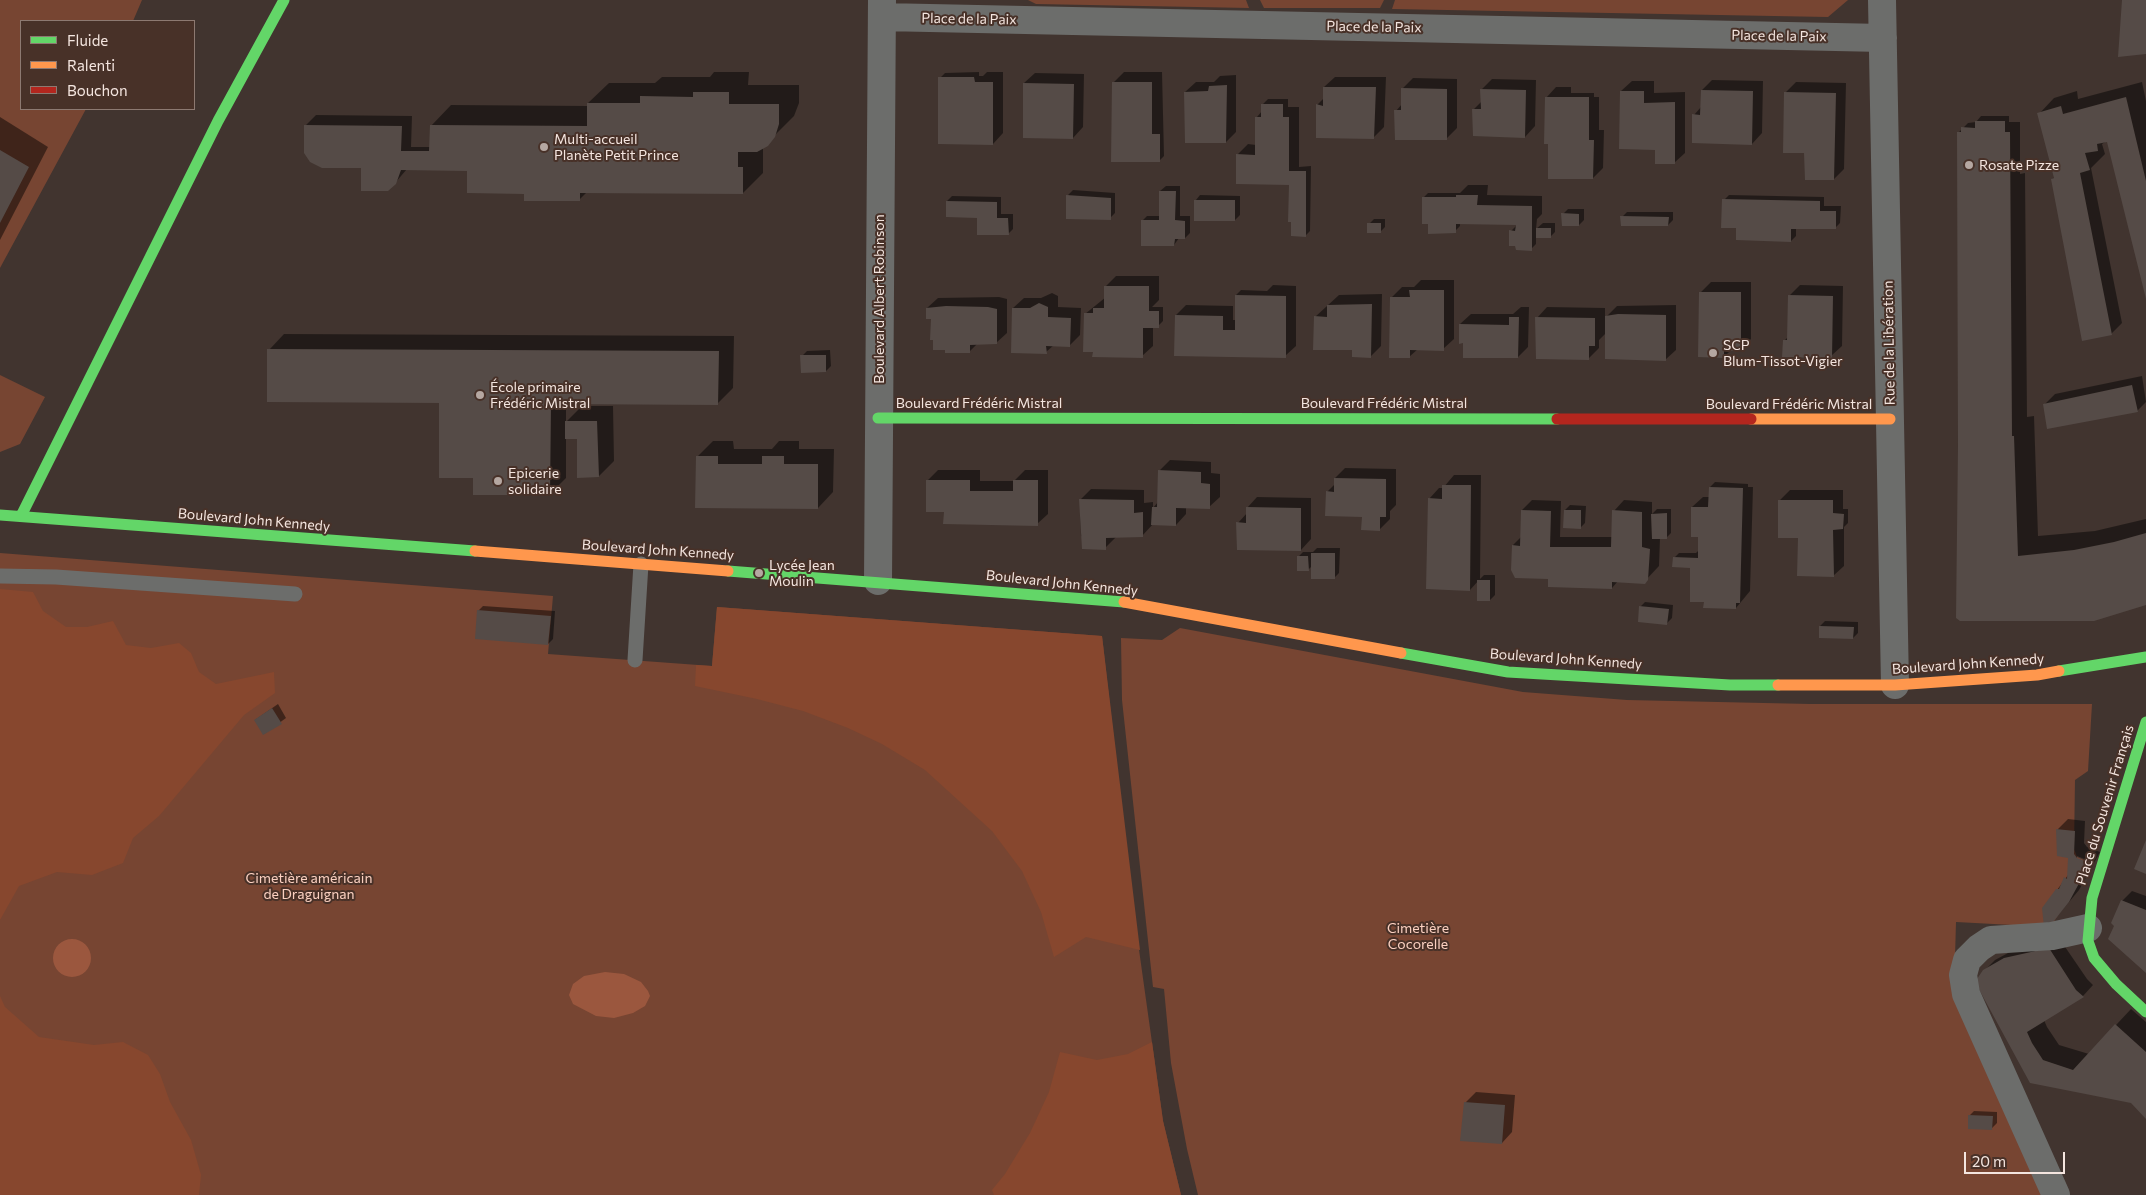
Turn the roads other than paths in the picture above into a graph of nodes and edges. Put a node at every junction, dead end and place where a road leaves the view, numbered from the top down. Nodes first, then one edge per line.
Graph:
1 (284, 0) edge
2 (1882, 0) edge
3 (882, 9) edge
4 (1883, 38) junction
5 (878, 418) junction
6 (1890, 419) junction
7 (0, 515) edge
8 (20, 516) junction
9 (641, 564) junction
10 (0, 576) edge
11 (878, 581) junction
12 (295, 594) dead end
13 (2146, 657) edge
14 (635, 660) dead end
15 (1895, 685) junction
16 (2146, 722) edge
17 (2088, 928) junction
18 (2146, 1012) edge
19 (2056, 1195) edge

1 - 8 street
2 - 4 street, Rue de la Libération
3 - 4 street, Place de la Paix
3 - 5 street, Boulevard Albert Robinson
4 - 6 street, Rue de la Libération
5 - 6 street, Boulevard Frédéric Mistral
5 - 11 street, Boulevard Albert Robinson
6 - 15 street, Rue de la Libération
7 - 8 street, Boulevard John Kennedy
8 - 9 street, Boulevard John Kennedy
9 - 11 street, Boulevard John Kennedy
9 - 14 lane
10 - 12 lane
11 - 15 street, Boulevard John Kennedy
13 - 15 street, Boulevard John Kennedy
16 - 17 street, Place du Souvenir Français
17 - 18 street, Place du Souvenir Français
17 - 19 street

